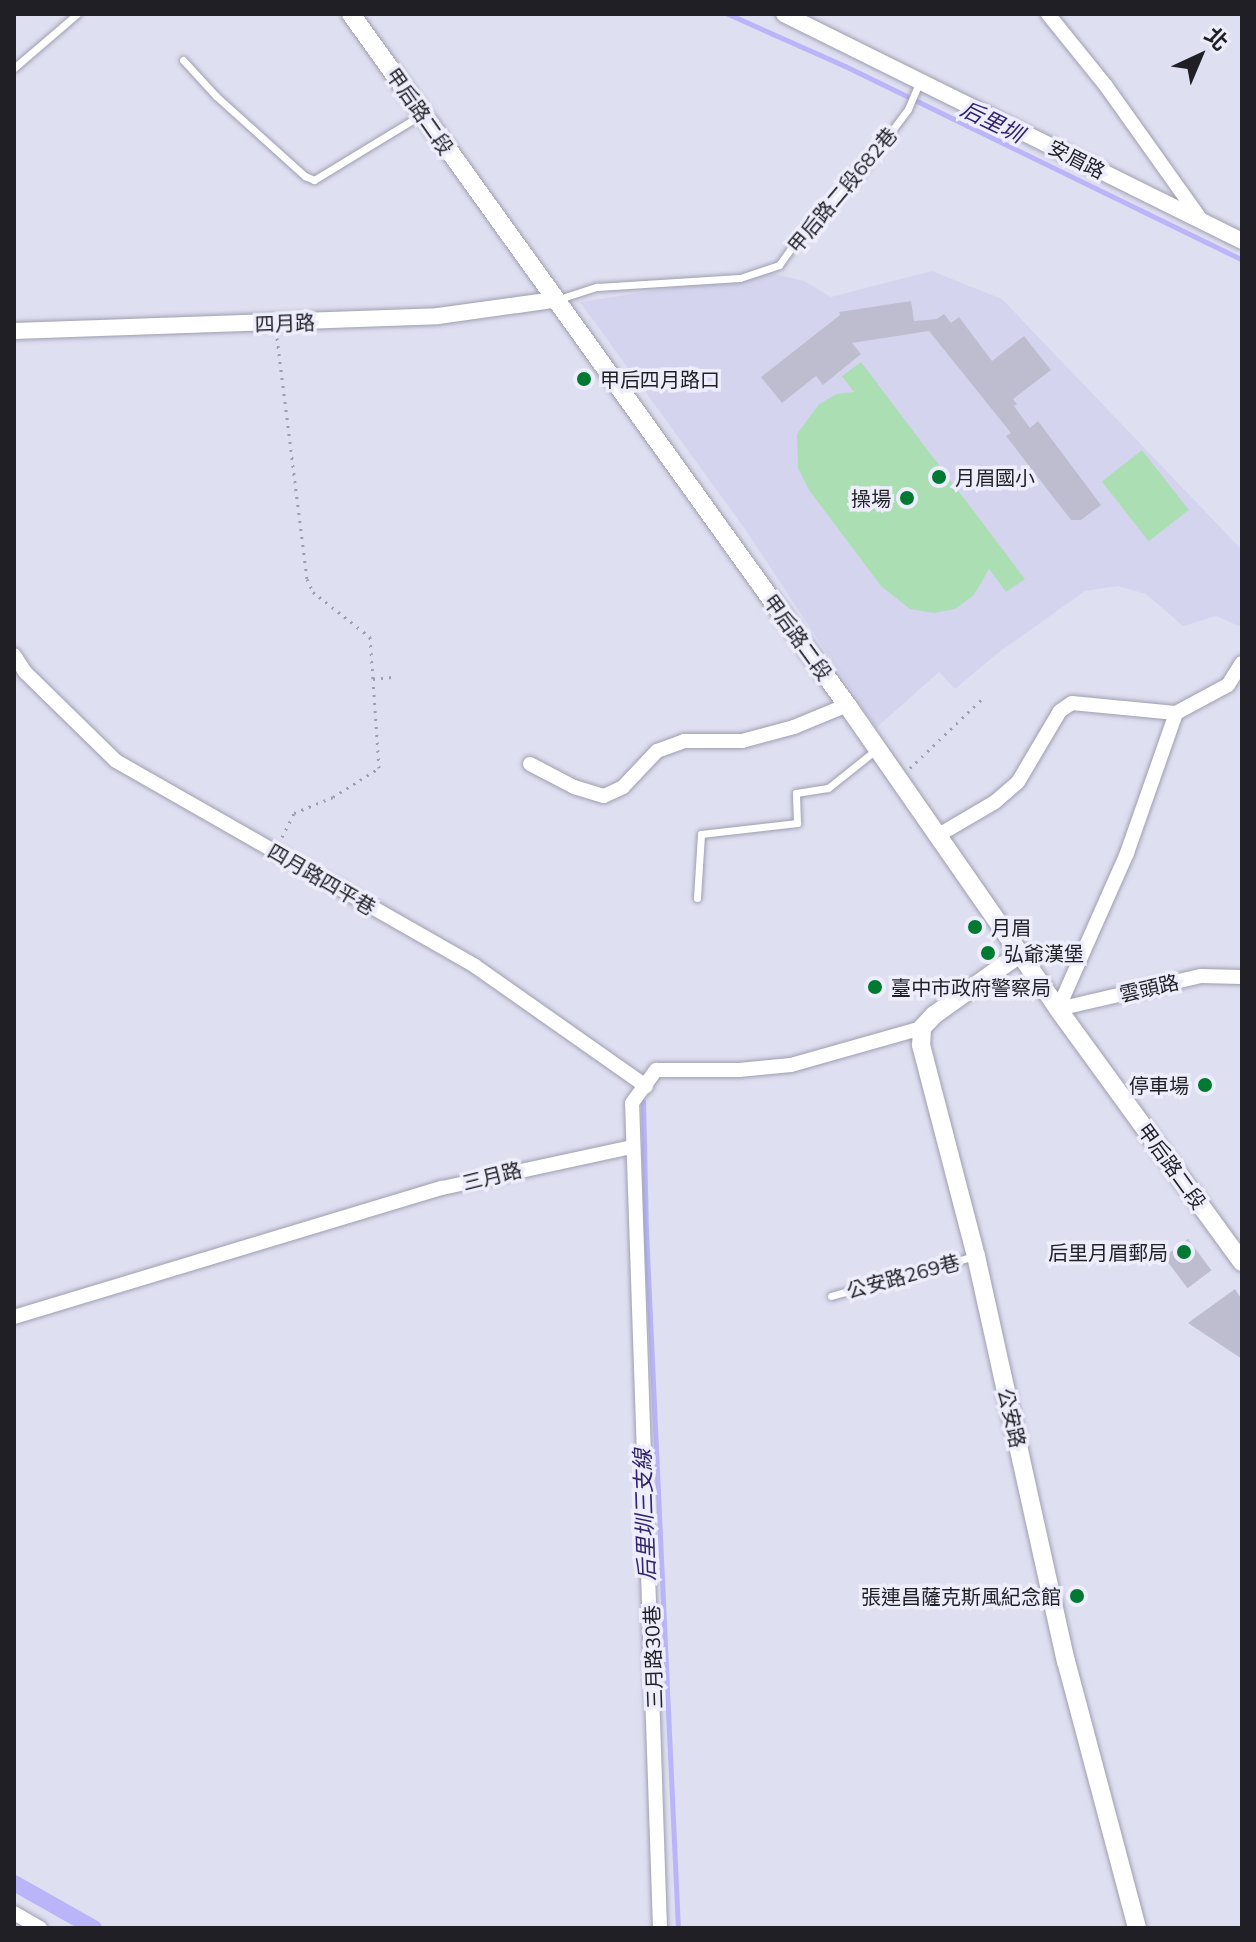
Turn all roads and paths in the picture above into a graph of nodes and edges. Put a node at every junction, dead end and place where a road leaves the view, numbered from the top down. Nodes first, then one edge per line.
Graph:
1 (77, 14) edge
2 (351, 14) edge
3 (784, 14) edge
4 (1048, 14) edge
5 (183, 60) dead end
6 (14, 68) edge
7 (920, 81) junction
8 (423, 114) junction
9 (1202, 221) junction
10 (1242, 241) edge
11 (554, 300) junction
12 (275, 324) junction
13 (14, 331) edge
14 (14, 655) edge
15 (1242, 663) edge
16 (392, 677) dead end
17 (373, 679) junction
18 (982, 699) dead end
19 (847, 705) junction
20 (1176, 713) junction
21 (877, 749) junction
22 (530, 764) dead end
23 (899, 778) junction
24 (937, 836) junction
25 (275, 852) junction
26 (697, 898) dead end
27 (1021, 953) junction
28 (1242, 977) edge
29 (1058, 1009) junction
30 (922, 1028) junction
31 (646, 1086) junction
32 (631, 1147) junction
33 (976, 1256) junction
34 (1242, 1262) edge
35 (831, 1296) dead end
36 (14, 1317) edge
37 (14, 1913) edge
38 (40, 1928) edge
39 (660, 1928) edge
40 (1137, 1928) edge

1 - 6 lane
2 - 8 main road, 甲后路二段
3 - 7 street, 安眉路
4 - 9 street
5 - 8 lane
7 - 9 street, 安眉路
7 - 11 lane, 甲后路二段682巷
8 - 11 main road, 甲后路二段
9 - 10 street, 安眉路
11 - 12 street, 四月路
11 - 19 main road, 甲后路二段
12 - 13 street, 四月路
12 - 17 path
14 - 25 street, 四月路四平巷
15 - 20 street
16 - 17 path
17 - 25 path
18 - 23 path
19 - 21 main road, 甲后路二段
19 - 22 street
20 - 24 street
20 - 29 street
21 - 23 main road, 甲后路二段
21 - 26 lane
23 - 24 main road, 甲后路二段
24 - 27 main road, 甲后路二段
25 - 31 street, 四月路四平巷
27 - 29 main road, 甲后路二段
27 - 30 main road
28 - 29 street, 雲頭路
29 - 34 main road, 甲后路二段
30 - 31 street
30 - 33 main road, 公安路
31 - 32 street
32 - 36 street, 三月路
32 - 39 street, 三月路30巷
33 - 35 lane, 公安路269巷
33 - 40 main road, 公安路
37 - 38 street

